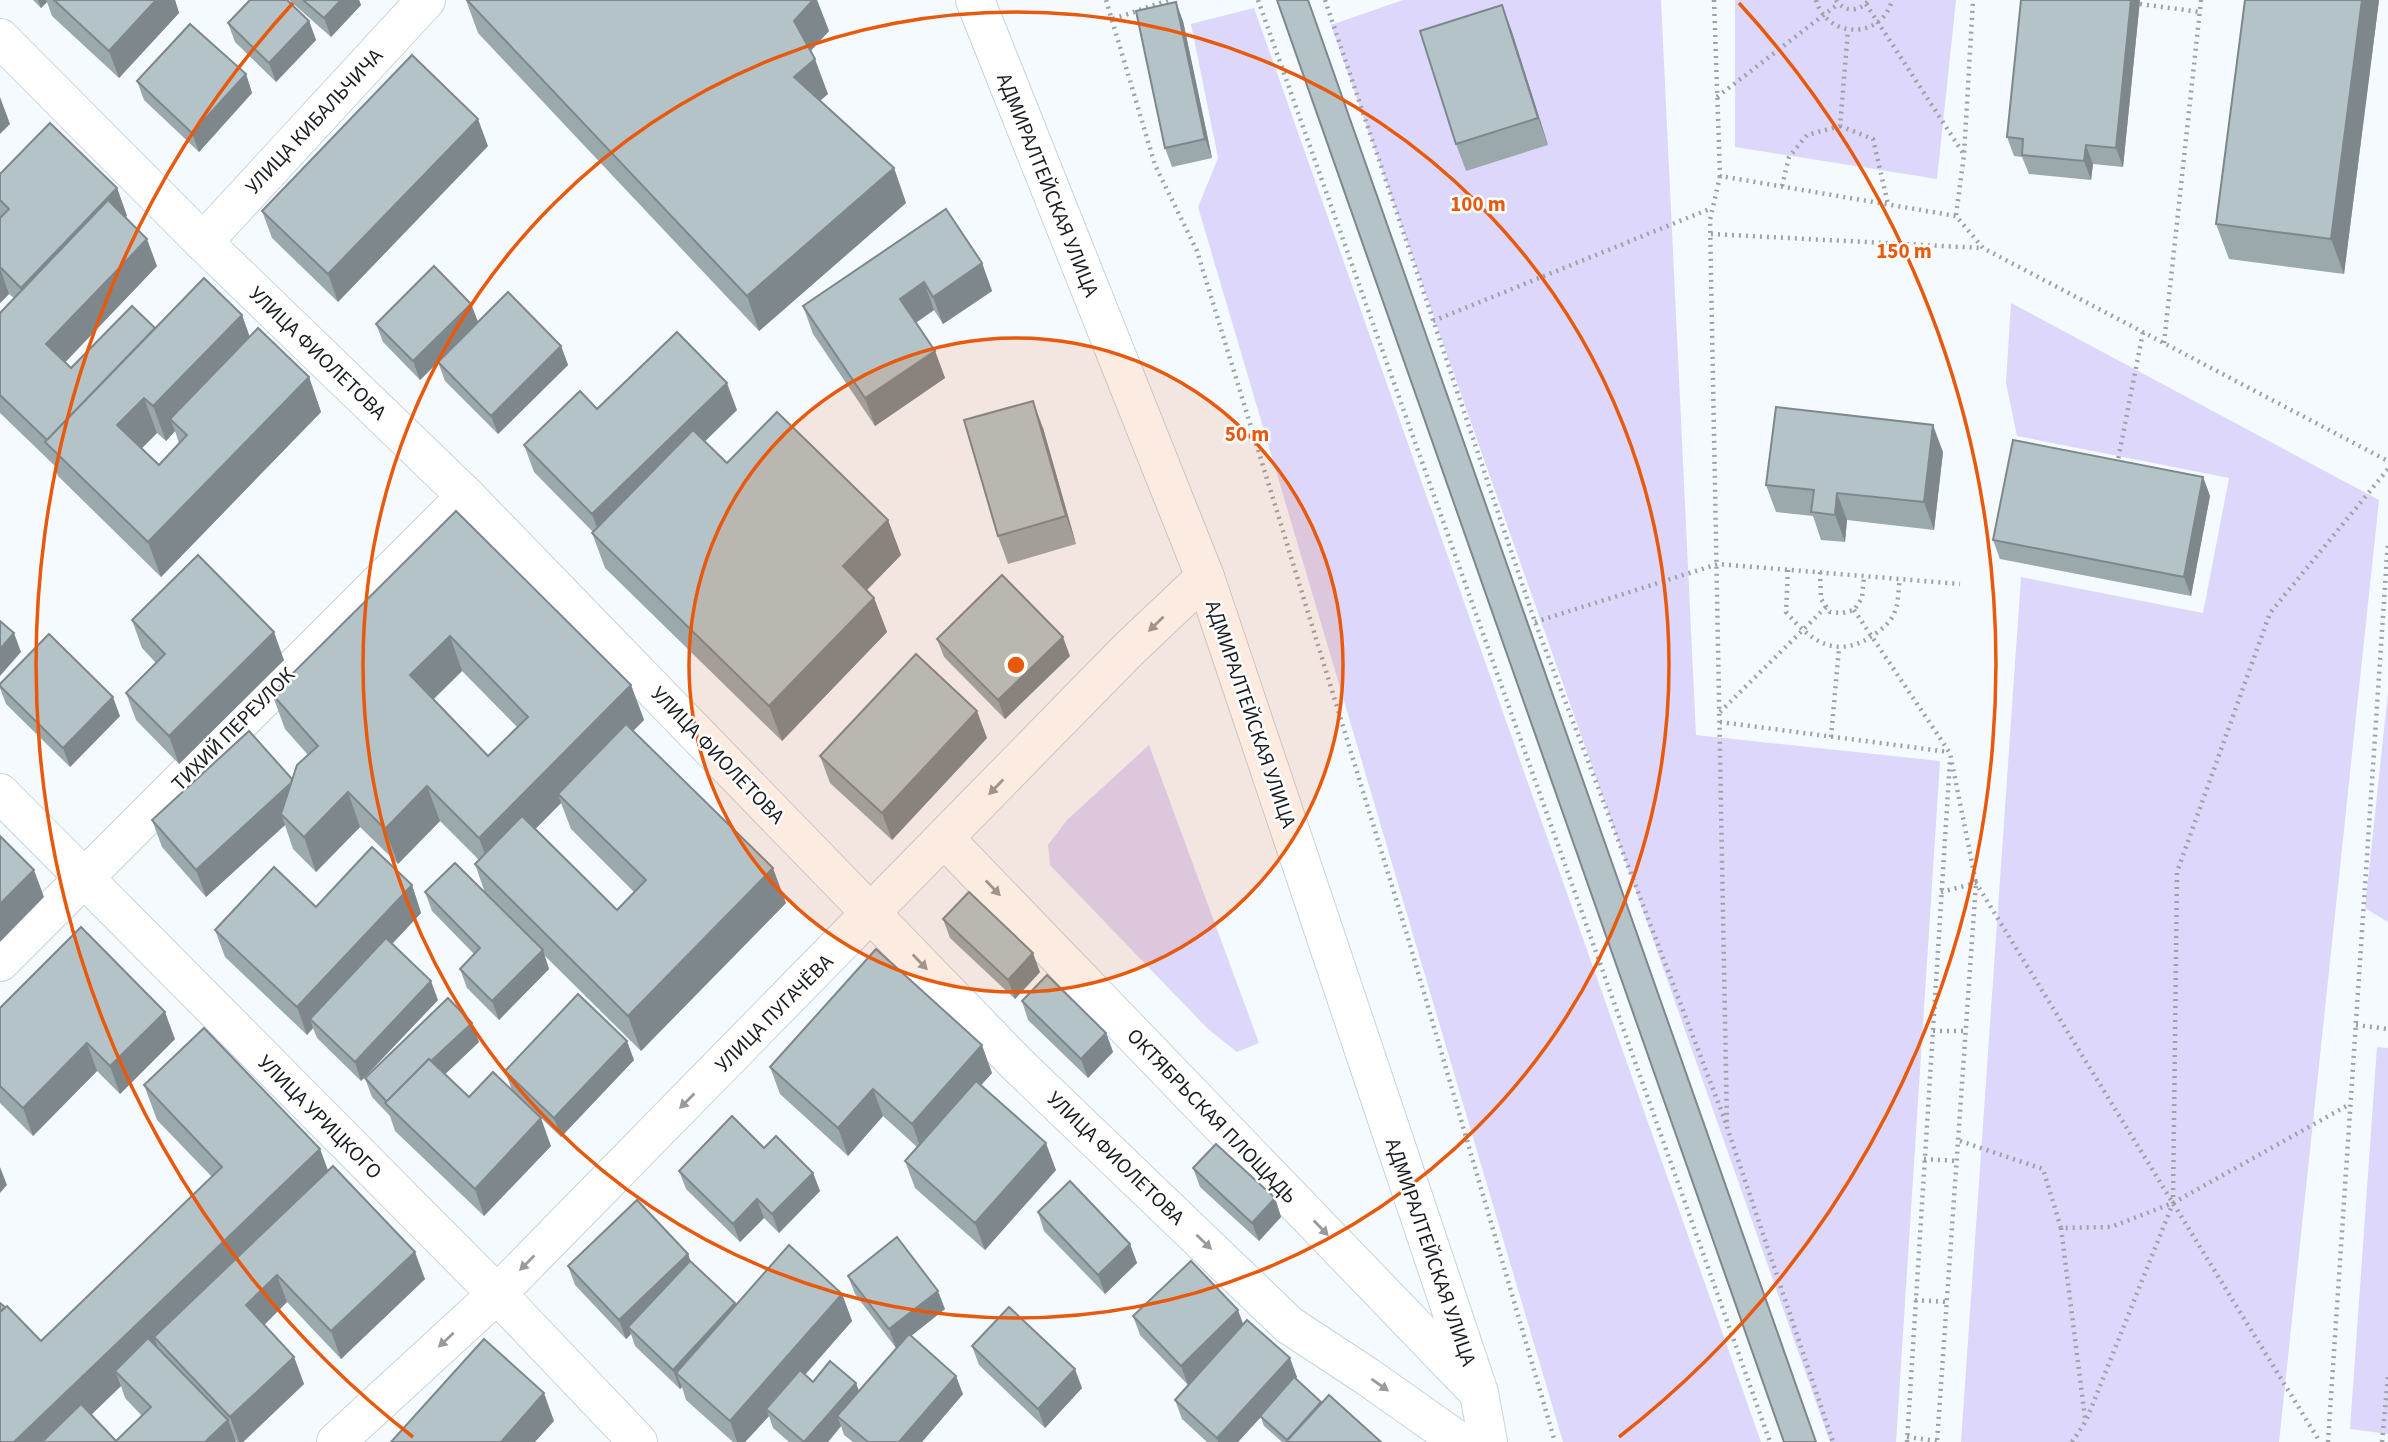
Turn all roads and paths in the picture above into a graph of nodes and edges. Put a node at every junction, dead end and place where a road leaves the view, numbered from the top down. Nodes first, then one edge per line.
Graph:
1 (426, 0) edge
2 (975, 0) edge
3 (1106, 0) edge
4 (1166, 0) edge
5 (1258, 0) edge
6 (1325, 0) edge
7 (1714, 0) edge
8 (1816, 0) edge
9 (1892, 0) edge
10 (1973, 0) edge
11 (2201, 0) edge
12 (1837, 2) edge
13 (1868, 2) edge
14 (2140, 4) dead end
15 (2200, 12) junction
16 (1823, 16) junction
17 (1113, 19) junction
18 (1878, 22) junction
19 (1848, 30) junction
20 (0, 38) edge
21 (1717, 97) junction
22 (1840, 126) junction
23 (1964, 155) junction
24 (1720, 176) junction
25 (1782, 186) junction
26 (1888, 204) junction
27 (1713, 208) junction
28 (1956, 216) junction
29 (1711, 234) junction
30 (203, 242) junction
31 (1983, 248) junction
32 (1433, 321) junction
33 (2143, 332) junction
34 (2164, 343) junction
35 (2388, 461) edge
36 (2388, 470) edge
37 (2114, 478) edge
38 (466, 496) junction
39 (2388, 541) edge
40 (1718, 564) junction
41 (1788, 569) junction
42 (1820, 572) junction
43 (1864, 576) junction
44 (1205, 577) junction
45 (1899, 579) junction
46 (1960, 584) dead end
47 (1826, 607) junction
48 (1854, 610) junction
49 (1535, 622) junction
50 (1802, 631) junction
51 (1872, 636) junction
52 (1839, 648) junction
53 (1720, 712) junction
54 (1720, 722) junction
55 (1831, 737) junction
56 (1950, 752) junction
57 (0, 793) edge
58 (945, 839) junction
59 (83, 878) junction
60 (1976, 883) junction
61 (1941, 892) junction
62 (872, 913) junction
63 (0, 962) edge
64 (2356, 1025) junction
65 (2388, 1029) edge
66 (1933, 1031) junction
67 (1966, 1031) junction
68 (2351, 1103) junction
69 (1727, 1127) junction
70 (1960, 1141) junction
71 (1924, 1159) junction
72 (1958, 1161) junction
73 (2173, 1203) junction
74 (2061, 1228) junction
75 (497, 1294) junction
76 (1915, 1300) junction
77 (1948, 1301) junction
78 (2388, 1377) edge
79 (1479, 1393) junction
80 (2086, 1420) junction
81 (1907, 1440) edge
82 (1938, 1441) edge
83 (336, 1442) edge
84 (638, 1442) edge
85 (1460, 1442) edge
86 (1488, 1442) edge
87 (1555, 1442) edge
88 (1770, 1442) edge
89 (1833, 1442) edge
90 (2072, 1442) edge
91 (2320, 1442) edge
92 (2329, 1442) edge
93 (2382, 1442) edge

1 - 30 street, УЛИЦА КИБАЛЬЧИЧА
2 - 44 street, АДМИРАЛТЕЙСКАЯ УЛИЦА
3 - 17 path
4 - 17 path
5 - 88 path
6 - 32 path
7 - 21 path
8 - 16 path
9 - 18 path
10 - 23 path
11 - 15 path
12 - 13 path
12 - 16 path
13 - 18 path
14 - 15 path
15 - 34 path
16 - 19 path
16 - 21 path
17 - 87 path
18 - 19 path
18 - 23 path
19 - 22 path
20 - 30 street, УЛИЦА ФИОЛЕТОВА
21 - 24 path
22 - 25 path
22 - 26 path
23 - 28 path
24 - 25 path
24 - 27 path
25 - 26 path
26 - 28 path
27 - 29 path
27 - 32 path
28 - 31 path
29 - 31 path
29 - 40 path
30 - 38 street, УЛИЦА ФИОЛЕТОВА
31 - 33 path
32 - 49 path
33 - 34 path
33 - 37 path
34 - 35 path
36 - 73 path
38 - 59 street, ТИХИЙ ПЕРЕУЛОК
38 - 62 street, УЛИЦА ФИОЛЕТОВА
39 - 64 path
40 - 41 path
40 - 49 path
40 - 53 path
41 - 42 path
41 - 50 path
42 - 43 path
42 - 47 path
43 - 45 path
43 - 48 path
44 -> 58 street, УЛИЦА ПУГАЧЁВА
44 - 79 street, АДМИРАЛТЕЙСКАЯ УЛИЦА
45 - 46 path
45 - 51 path
47 - 48 path
47 - 50 path
48 - 51 path
49 - 69 path
50 - 52 path
50 - 53 path
51 - 52 path
51 - 56 path
52 - 55 path
53 - 54 path
54 - 55 path
54 - 69 path
55 - 56 path
56 - 60 path
56 - 61 path
57 - 59 street, УЛИЦА УРИЦКОГО
58 - 62 street, УЛИЦА ПУГАЧЁВА
58 -> 79 street, ОКТЯБРЬСКАЯ ПЛОЩАДЬ
59 - 63 street, ТИХИЙ ПЕРЕУЛОК
59 - 75 street, УЛИЦА УРИЦКОГО
60 - 61 path
60 - 67 path
60 - 73 path
61 - 66 path
62 -> 75 street, УЛИЦА ПУГАЧЁВА
62 -> 85 street, УЛИЦА ФИОЛЕТОВА
64 - 65 path
64 - 68 path
66 - 67 path
66 - 71 path
67 - 70 path
68 - 73 path
68 - 92 path
69 - 89 path
70 - 72 path
70 - 74 path
71 - 72 path
71 - 76 path
72 - 77 path
73 - 74 path
73 - 80 path
73 - 91 path
74 - 80 path
75 -> 83 street, УЛИЦА ПУГАЧЁВА
75 - 84 street, УЛИЦА УРИЦКОГО
76 - 77 path
76 - 81 path
77 - 82 path
78 - 93 path
79 - 86 street, АДМИРАЛТЕЙСКАЯ УЛИЦА
80 - 90 path
81 - 82 path

